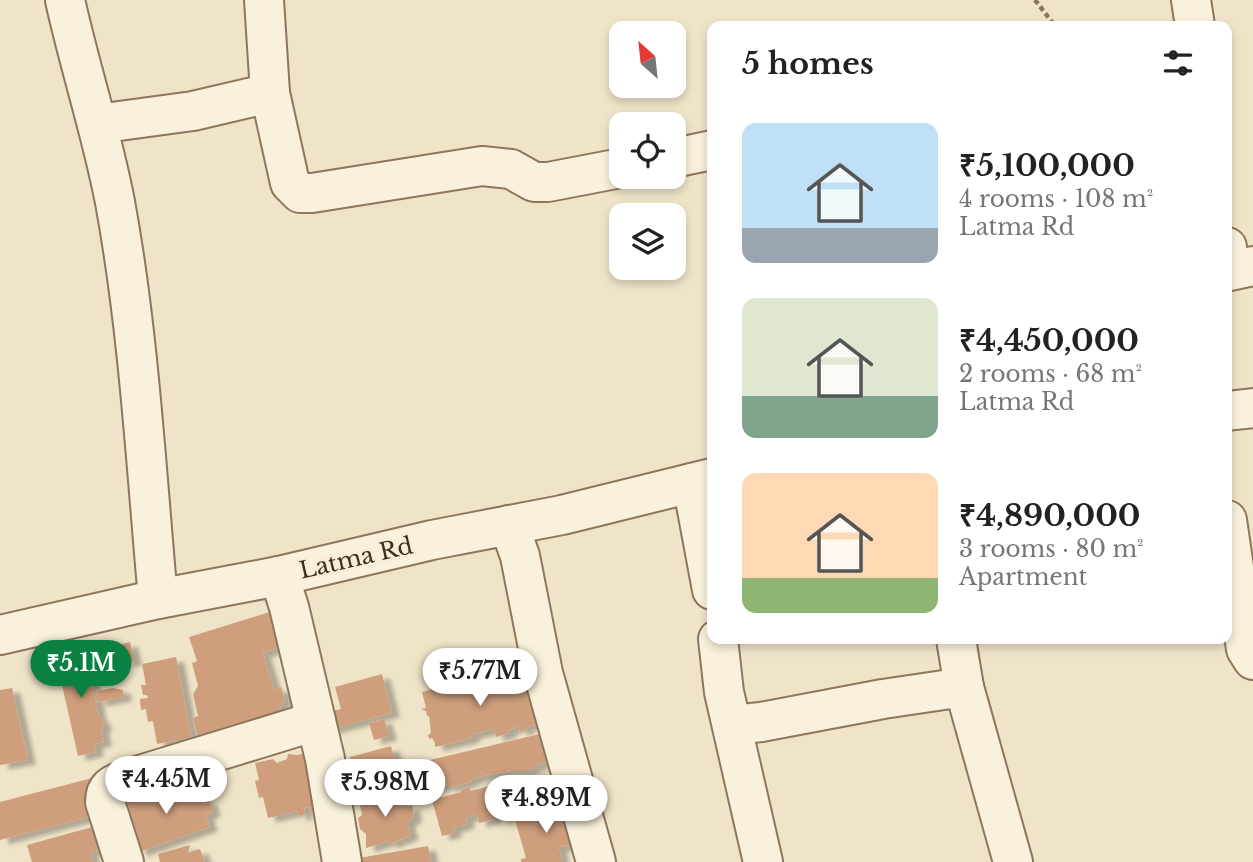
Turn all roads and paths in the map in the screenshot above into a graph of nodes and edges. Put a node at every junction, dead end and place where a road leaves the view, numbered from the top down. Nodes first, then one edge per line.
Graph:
1 (65, 0) edge
2 (264, 0) edge
3 (1035, 0) edge
4 (1191, 0) edge
5 (1051, 21) edge
6 (1194, 21) edge
7 (270, 93) junction
8 (97, 124) junction
9 (707, 151) edge
10 (686, 155) edge
11 (609, 170) edge
12 (1253, 266) edge
13 (1232, 271) edge
14 (1253, 408) edge
15 (1232, 410) edge
16 (702, 480) edge
17 (509, 524) junction
18 (707, 535) edge
19 (1232, 554) edge
20 (279, 576) junction
21 (158, 599) junction
22 (0, 635) edge
23 (719, 644) edge
24 (957, 644) edge
25 (1253, 660) edge
26 (964, 687) junction
27 (316, 721) junction
28 (732, 725) junction
29 (122, 861) edge
30 (342, 862) edge
31 (596, 862) edge
32 (763, 862) edge
33 (1013, 862) edge

1 - 8 street
2 - 7 street
3 - 5 path
4 - 6 street
7 - 8 street
7 - 11 street
8 - 21 street
9 - 10 street
12 - 13 street
14 - 15 street
16 - 17 street, Latma Rd
16 - 18 street
17 - 20 street, Latma Rd
17 - 31 street
19 - 25 street
20 - 21 street, Latma Rd
20 - 27 street
21 - 22 street, Latma Rd
23 - 28 street
24 - 26 street
26 - 28 street
26 - 33 street
27 - 29 street
27 - 30 street
28 - 32 street

